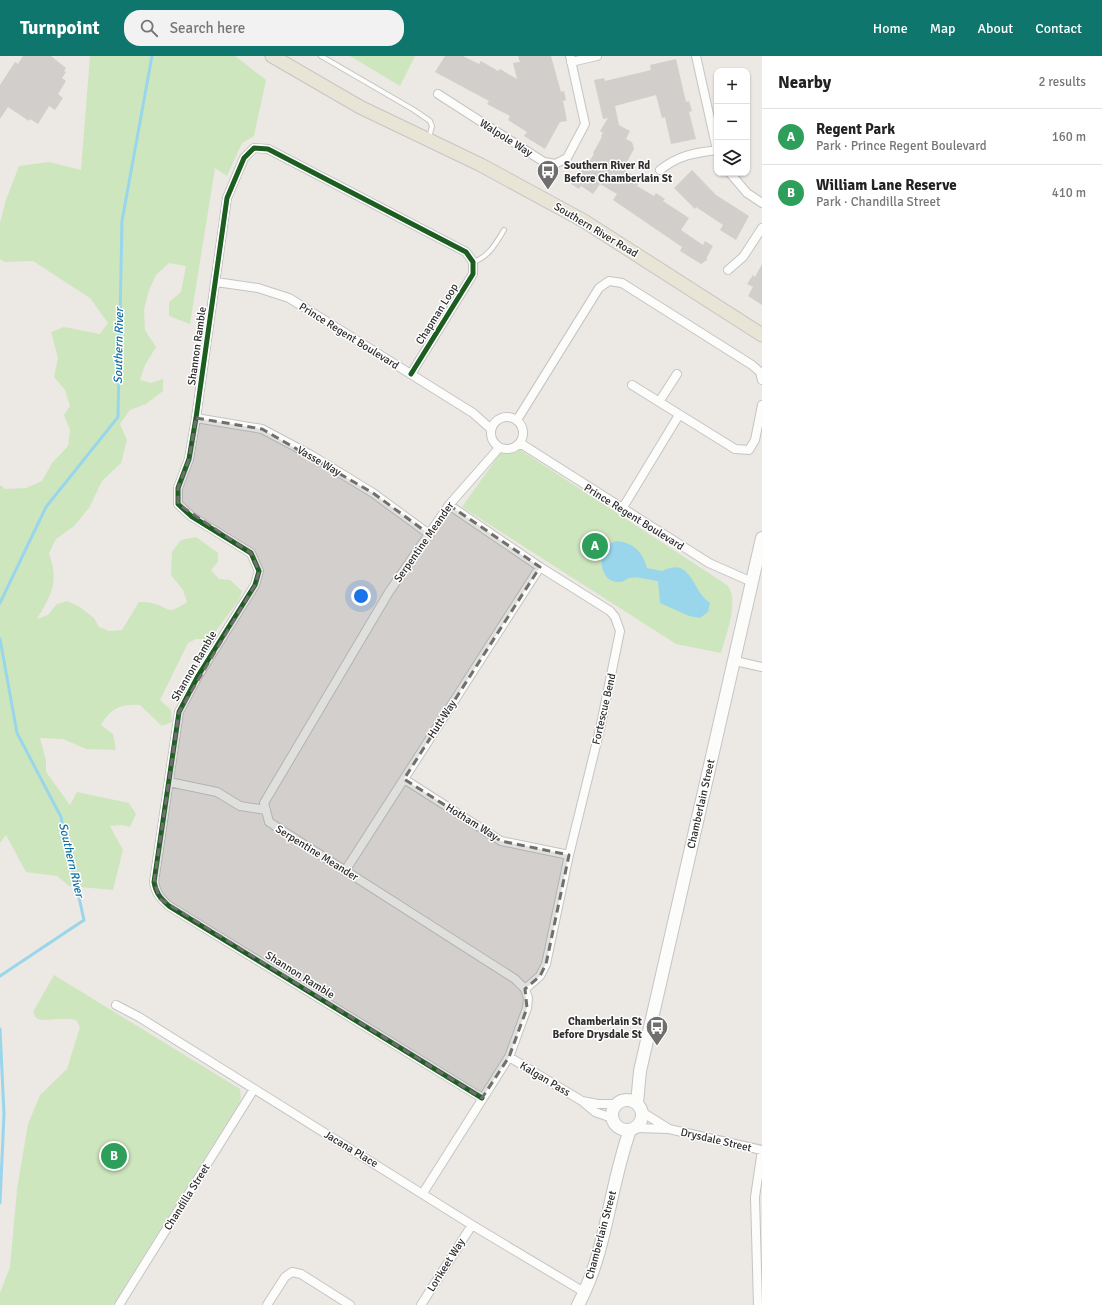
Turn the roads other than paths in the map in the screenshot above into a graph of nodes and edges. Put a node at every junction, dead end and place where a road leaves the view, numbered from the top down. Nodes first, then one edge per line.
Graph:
1 (272, 56) edge
2 (321, 56) edge
3 (597, 56) edge
4 (696, 56) edge
5 (570, 59) edge
6 (438, 94) dead end
7 (428, 139) junction
8 (715, 140) edge
9 (714, 150) edge
10 (660, 170) dead end
11 (733, 176) edge
12 (762, 203) edge
13 (762, 228) edge
14 (504, 230) dead end
15 (473, 262) junction
16 (728, 270) dead end
17 (216, 282) junction
18 (761, 333) edge
19 (411, 374) junction
20 (676, 374) dead end
21 (762, 380) edge
22 (632, 385) dead end
23 (659, 402) junction
24 (762, 405) edge
25 (679, 415) junction
26 (196, 418) junction
27 (516, 420) junction
28 (491, 429) junction
29 (520, 444) junction
30 (499, 448) junction
31 (449, 505) junction
32 (622, 509) junction
33 (429, 534) junction
34 (762, 538) edge
35 (540, 567) junction
36 (752, 582) junction
37 (735, 661) junction
38 (762, 667) edge
39 (404, 779) junction
40 (169, 782) junction
41 (266, 810) junction
42 (569, 855) junction
43 (345, 870) junction
44 (525, 989) junction
45 (116, 1005) dead end
46 (509, 1057) junction
47 (254, 1090) junction
48 (482, 1098) junction
49 (582, 1101) junction
50 (631, 1105) junction
51 (615, 1122) junction
52 (633, 1129) junction
53 (669, 1129) junction
54 (762, 1150) edge
55 (620, 1163) junction
56 (423, 1193) junction
57 (758, 1198) edge
58 (472, 1225) junction
59 (584, 1292) junction
60 (119, 1305) edge
61 (267, 1305) edge
62 (350, 1305) edge
63 (421, 1305) edge
64 (578, 1305) edge
65 (758, 1305) edge

1 - 7 main road, Southern River Road
2 - 7 lane
3 - 5 street
4 - 8 street
5 - 6 street, Walpole Way
7 - 18 main road, Southern River Road
9 - 10 street
11 - 12 street
13 - 16 street
14 - 15 lane
15 - 17 street, Shannon Ramble
15 - 19 street, Chapman Loop
17 - 19 street, Prince Regent Boulevard
17 - 26 street, Shannon Ramble
19 - 28 street, Prince Regent Boulevard
20 - 23 street
21 - 27 street
22 - 23 street
23 - 25 street
24 - 25 street
25 - 32 street
26 - 33 street, Vasse Way
26 - 40 street, Shannon Ramble
27 - 28 street
27 - 29 street
28 - 30 street
29 - 30 street
29 - 32 street, Prince Regent Boulevard
30 - 31 street, Serpentine Meander
31 - 33 street, Serpentine Meander
31 - 35 street, Fortescue Bend
32 - 36 street, Prince Regent Boulevard
33 - 41 street, Serpentine Meander
34 - 36 main road, Chamberlain Street
35 - 39 street, Hutt Way
35 - 42 street, Fortescue Bend
36 - 37 main road, Chamberlain Street
37 - 38 street
37 - 50 main road, Chamberlain Street
39 - 42 street, Hotham Way
39 - 43 street, Hutt Way
40 - 41 street
40 - 48 street, Shannon Ramble
41 - 43 street, Serpentine Meander
42 - 44 street, Fortescue Bend
43 - 44 street, Serpentine Meander
44 - 46 street
45 - 47 street, Jacana Place
46 - 48 street
46 - 49 street, Kalgan Pass
47 - 56 street, Jacana Place
47 - 60 street, Chandilla Street
48 - 56 street
49 - 50 street, Kalgan Pass
49 - 51 street, Kalgan Pass
50 - 51 main road, Chamberlain Street
50 - 52 main road, Chamberlain Street
50 - 53 street, Drysdale Street
51 - 52 main road
51 - 55 main road, Chamberlain Street
52 - 53 street, Drysdale Street
52 - 55 main road, Chamberlain Street
53 - 54 street, Drysdale Street
54 - 57 street
55 - 59 main road, Chamberlain Street
56 - 58 street, Jacana Place
57 - 65 street
58 - 59 street, Jacana Place
58 - 63 street, Lorikeet Way
59 - 64 main road, Chamberlain Street
61 - 62 street

